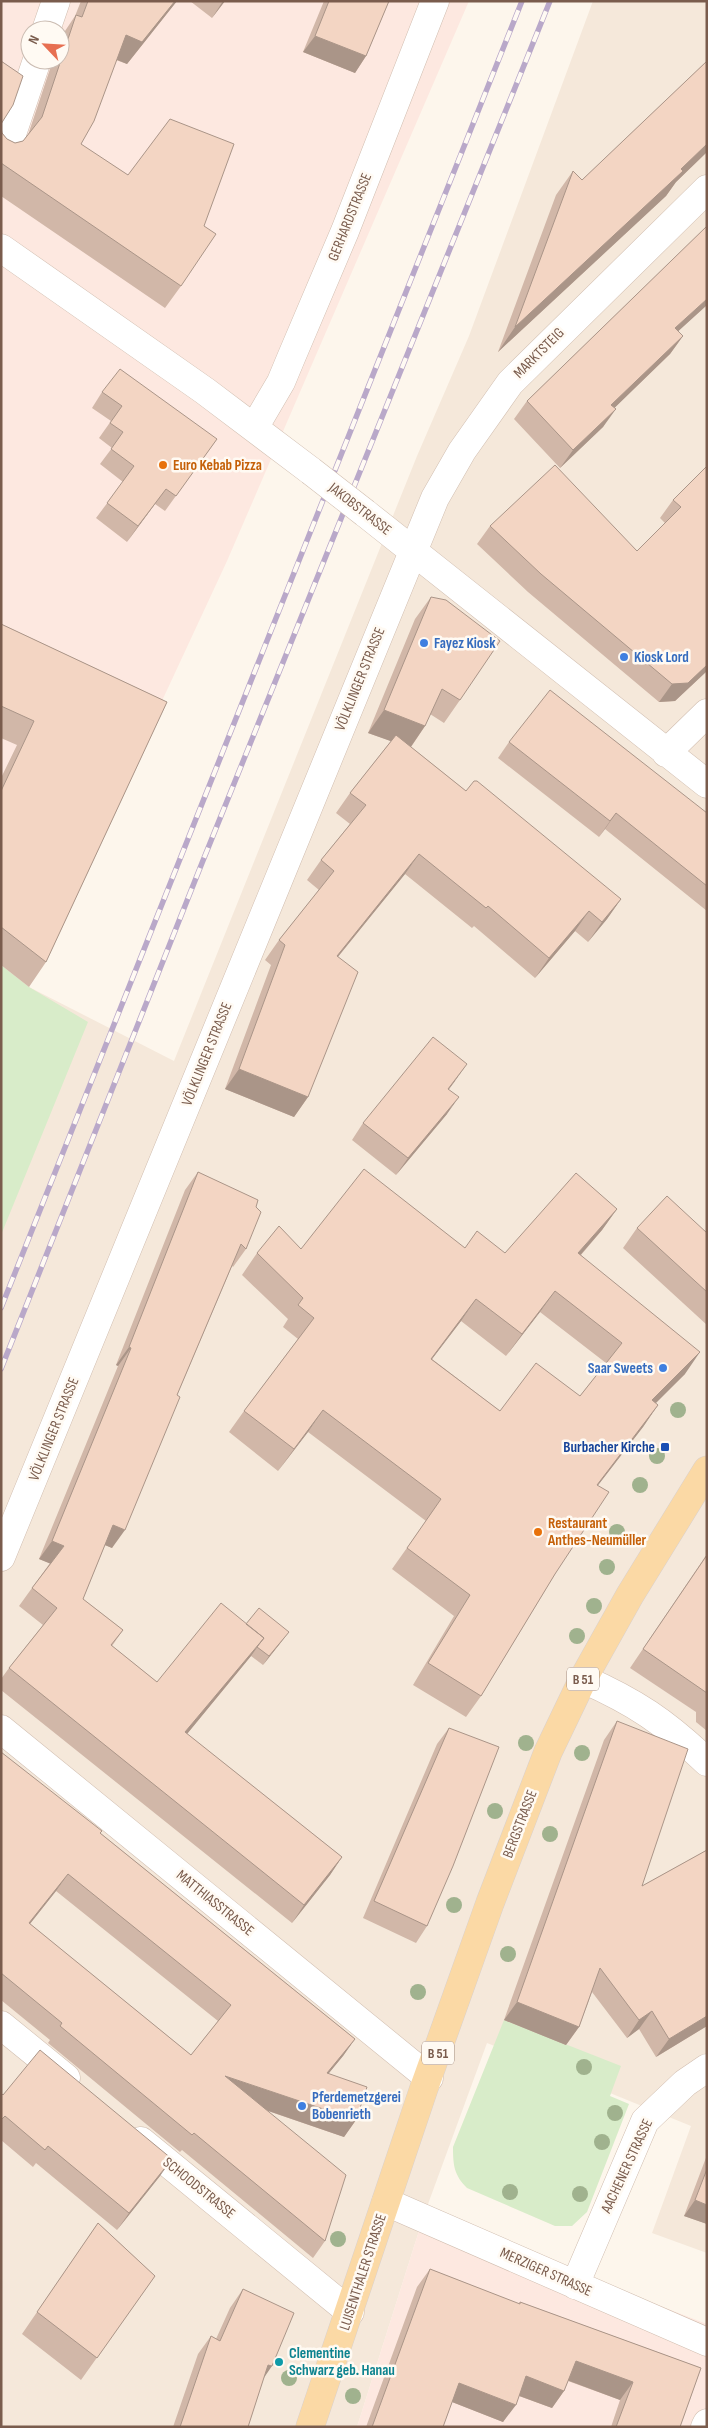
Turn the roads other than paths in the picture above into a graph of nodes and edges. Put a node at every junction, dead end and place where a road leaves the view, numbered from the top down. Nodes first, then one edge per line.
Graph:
1 (56, 1) edge
2 (435, 1) edge
3 (49, 20) edge
4 (33, 70) edge
5 (1, 149) edge
6 (707, 189) edge
7 (1, 248) edge
8 (254, 428) junction
9 (414, 550) junction
10 (707, 713) edge
11 (666, 753) junction
12 (707, 784) edge
13 (707, 1470) edge
14 (1, 1557) edge
15 (583, 1679) junction
16 (1, 1729) edge
17 (707, 1762) edge
18 (1, 2025) edge
19 (707, 2068) edge
20 (429, 2078) junction
21 (84, 2094) edge
22 (122, 2125) edge
23 (386, 2202) junction
24 (575, 2285) junction
25 (350, 2312) junction
26 (707, 2342) edge
27 (707, 2423) edge
28 (310, 2427) edge
29 (705, 2427) edge

1 - 3 street
2 - 8 street, GERHARDSTRASSE
4 - 5 street
6 - 9 street, MARKTSTEIG
7 - 8 street, JAKOBSTRASSE
8 - 9 street, JAKOBSTRASSE, bridge
9 - 11 street, JAKOBSTRASSE
9 - 14 street, VÖLKLINGER STRASSE
10 - 11 street
11 - 12 street, JAKOBSTRASSE
13 - 15 main road, BERGSTRASSE / B 51
15 - 17 street
15 - 20 main road, BERGSTRASSE / B 51
16 - 20 street, MATTHIASSTRASSE
18 - 21 street
19 - 24 street, AACHENER STRASSE
20 - 23 main road, BERGSTRASSE / B 51
22 - 25 street, SCHOODSTRASSE
23 - 24 street, MERZIGER STRASSE
23 - 25 main road, LUISENTHALER STRASSE / B 51
24 - 26 street, MERZIGER STRASSE
25 - 28 main road, LUISENTHALER STRASSE / B 51
27 - 29 street

